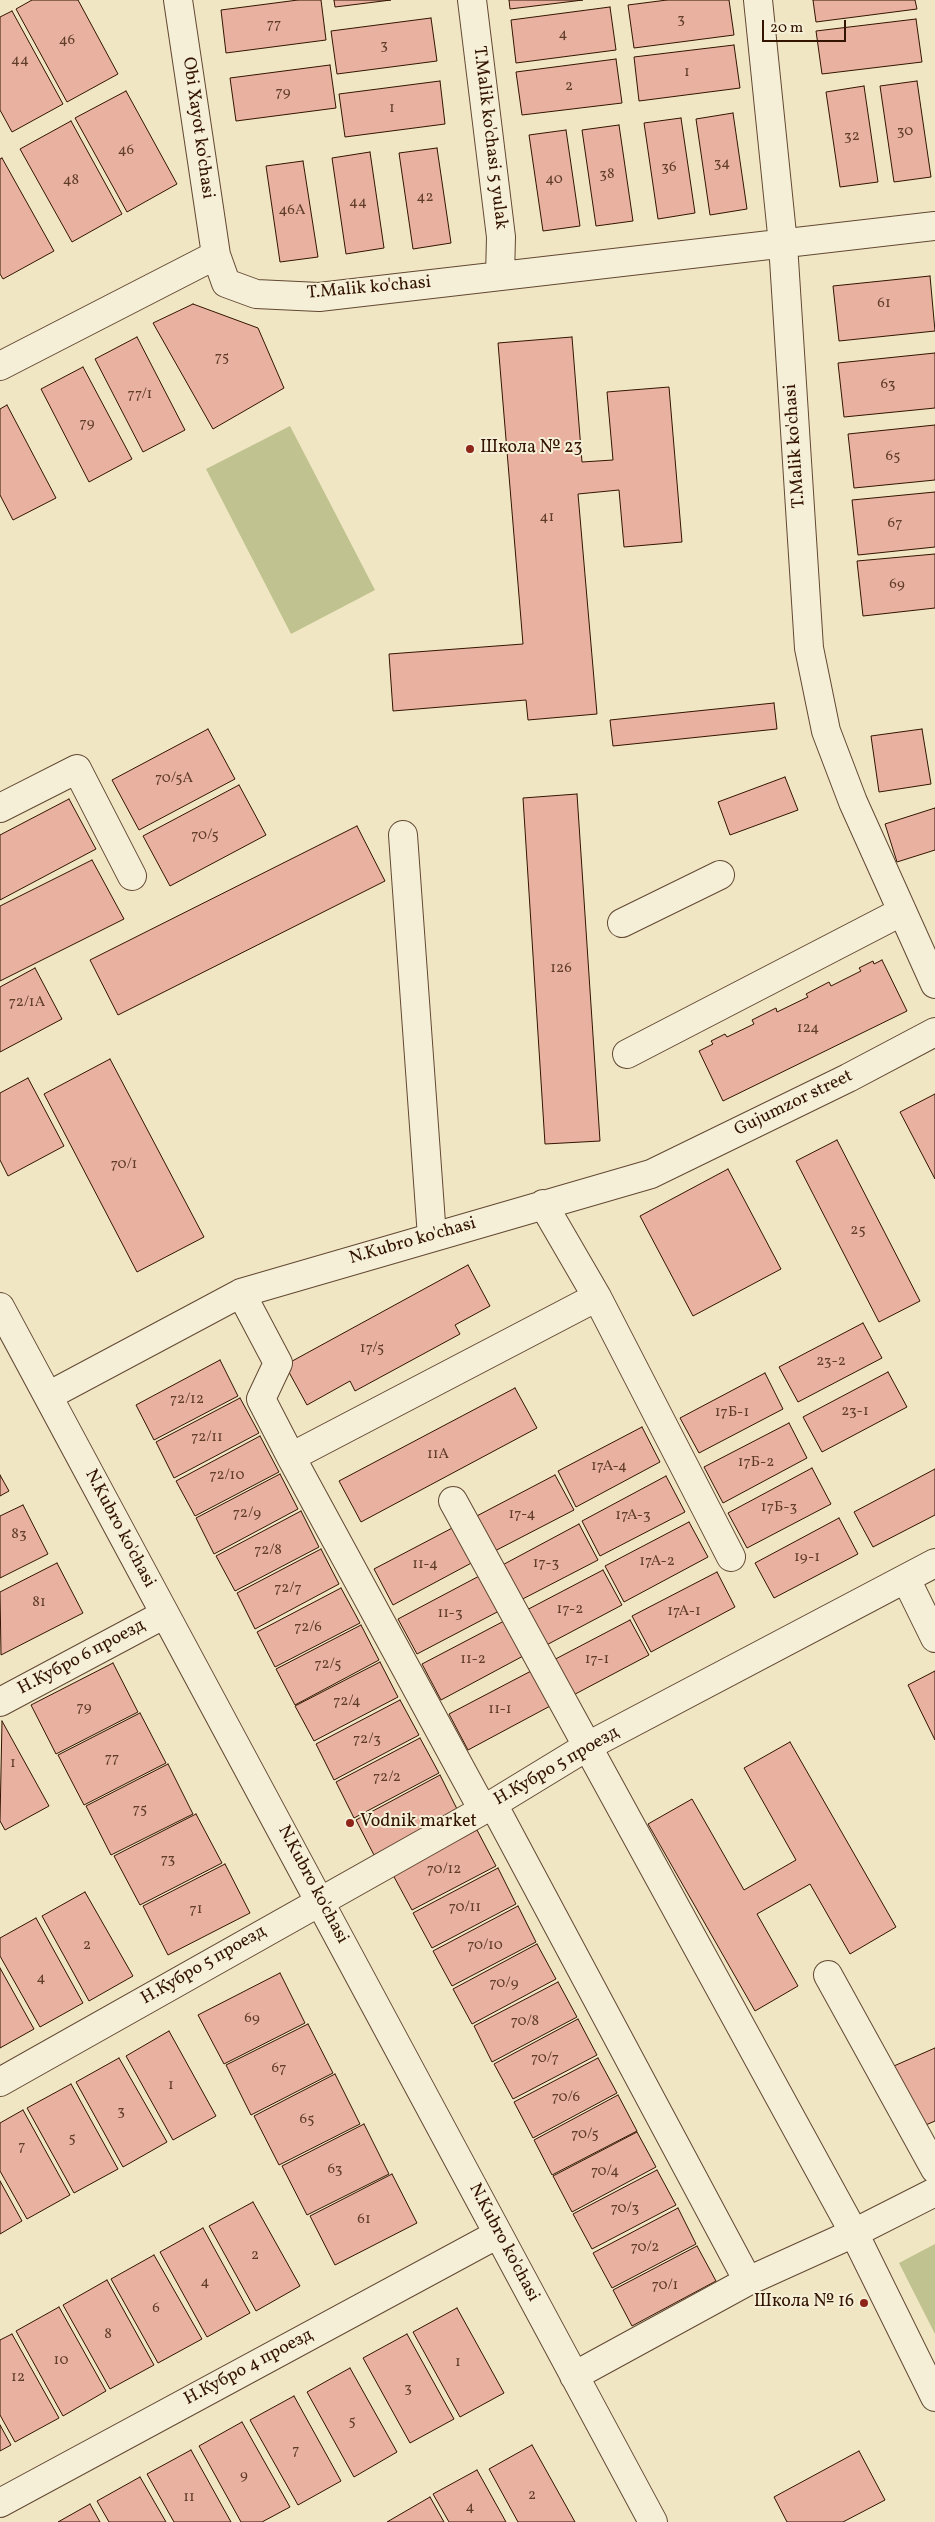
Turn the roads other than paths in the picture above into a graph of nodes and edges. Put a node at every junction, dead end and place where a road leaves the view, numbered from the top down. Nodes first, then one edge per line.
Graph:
1 (178, 0) edge
2 (472, 0) edge
3 (758, 0) edge
4 (935, 226) edge
5 (783, 244) junction
6 (216, 255) junction
7 (500, 276) junction
8 (0, 366) edge
9 (0, 808) edge
10 (403, 835) dead end
11 (132, 876) dead end
12 (720, 876) dead end
13 (901, 912) junction
14 (622, 923) dead end
15 (935, 984) edge
16 (935, 1032) edge
17 (627, 1054) dead end
18 (651, 1174) joint
19 (543, 1204) junction
20 (432, 1237) junction
21 (241, 1293) junction
22 (597, 1297) junction
23 (0, 1307) edge
24 (10, 1349) edge
25 (48, 1396) junction
26 (291, 1457) junction
27 (453, 1501) dead end
28 (731, 1557) dead end
29 (935, 1562) edge
30 (906, 1579) junction
31 (165, 1614) junction
32 (935, 1638) edge
33 (0, 1702) edge
34 (588, 1746) junction
35 (488, 1807) junction
36 (320, 1901) junction
37 (828, 1975) dead end
38 (0, 2082) edge
39 (935, 2169) edge
40 (935, 2192) edge
41 (854, 2233) junction
42 (498, 2234) junction
43 (748, 2281) junction
44 (574, 2376) junction
45 (935, 2397) edge
46 (0, 2503) edge
47 (653, 2522) edge

1 - 6 street, Obi Xayot ko'chasi
2 - 7 street, T.Malik ko'chasi 5 yulak
3 - 5 street
4 - 5 street, T.Malik ko'chasi
5 - 7 street, T.Malik ko'chasi
5 - 13 street, T.Malik ko'chasi
6 - 7 street, T.Malik ko'chasi
6 - 8 street
9 - 11 street
10 - 20 street
12 - 14 street
13 - 15 street, T.Malik ko'chasi
13 - 17 street
16 - 18 street, Gujumzor street
18 - 19 street, N.Kubro ko'chasi
19 - 20 street, N.Kubro ko'chasi
19 - 22 street
20 - 21 street, N.Kubro ko'chasi
21 - 25 street, N.Kubro ko'chasi
21 - 26 street
22 - 26 street
22 - 28 street
23 - 24 street, N.Kubro ko'chasi
24 - 25 street, N.Kubro ko'chasi
25 - 31 street, N.Kubro ko'chasi
26 - 35 street
27 - 34 street
29 - 30 street, Н.Кубро 5 проезд
30 - 32 street
30 - 34 street, Н.Кубро 5 проезд
31 - 33 street, Н.Кубро 6 проезд
31 - 36 street, N.Kubro ko'chasi
34 - 35 street, Н.Кубро 5 проезд
34 - 41 street
35 - 36 street, Н.Кубро 5 проезд
35 - 43 street
36 - 38 street, Н.Кубро 5 проезд
36 - 42 street, N.Kubro ko'chasi
37 - 39 street
40 - 41 street
41 - 43 street
41 - 45 street
42 - 44 street, N.Kubro ko'chasi
42 - 46 street, Н.Кубро 4 проезд
43 - 44 street
44 - 47 street, N.Kubro ko'chasi

